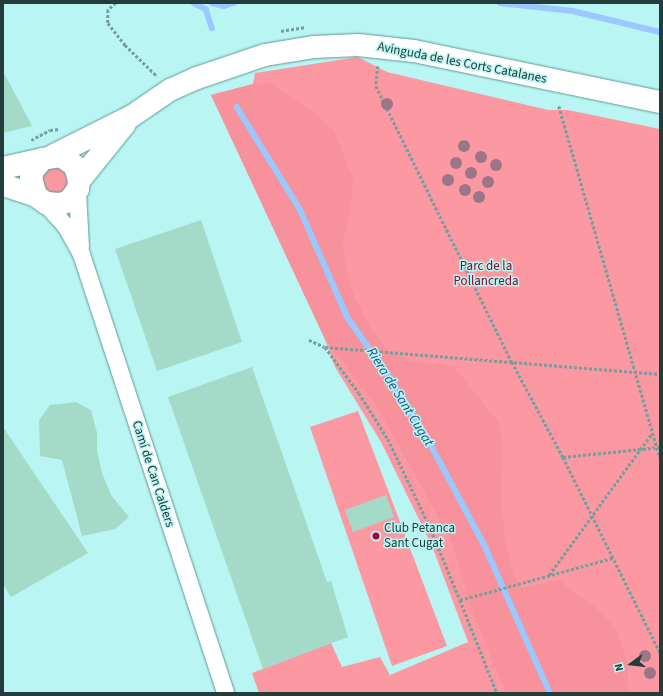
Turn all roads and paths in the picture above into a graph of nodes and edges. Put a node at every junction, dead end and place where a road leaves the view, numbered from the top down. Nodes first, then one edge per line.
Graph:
1 (116, 3) edge
2 (111, 4) edge
3 (380, 46) junction
4 (170, 90) junction
5 (660, 102) edge
6 (559, 106) dead end
7 (132, 116) junction
8 (47, 157) junction
9 (3, 168) edge
10 (3, 185) edge
11 (78, 186) junction
12 (40, 199) junction
13 (81, 254) junction
14 (309, 340) dead end
15 (326, 346) junction
16 (512, 362) junction
17 (637, 372) junction
18 (660, 374) edge
19 (652, 433) junction
20 (658, 447) edge
21 (640, 449) junction
22 (563, 457) junction
23 (660, 458) edge
24 (592, 516) junction
25 (613, 558) junction
26 (548, 575) junction
27 (460, 600) junction
28 (660, 652) edge
29 (225, 693) edge
30 (496, 693) edge

1 - 2 path
2 - 4 path
3 - 4 main road, Avinguda de les Corts Catalanes
3 - 5 main road, Avinguda de les Corts Catalanes
3 - 16 path
4 - 7 main road, Avinguda de les Corts Catalanes
6 - 17 path
7 - 8 main road, Avinguda de les Corts Catalanes
7 - 11 main road, Avinguda de les Corts Catalanes
8 - 9 main road, Avinguda de les Corts Catalanes
8 - 11 main road
8 - 12 main road
10 - 12 main road, Avinguda de les Corts Catalanes
11 - 12 main road, Avinguda de les Corts Catalanes
11 - 13 street, Camí de Can Calders
12 - 13 street, Camí de Can Calders
13 - 29 street, Camí de Can Calders
14 - 15 path
15 - 16 path
15 - 27 path
16 - 17 path
16 - 22 path
17 - 18 path
17 - 19 path
19 - 20 path
19 - 21 path
20 - 21 path
20 - 23 path
21 - 22 path
21 - 24 path
22 - 24 path
24 - 25 path
24 - 26 path
25 - 26 path
25 - 28 path
26 - 27 path
27 - 30 path

